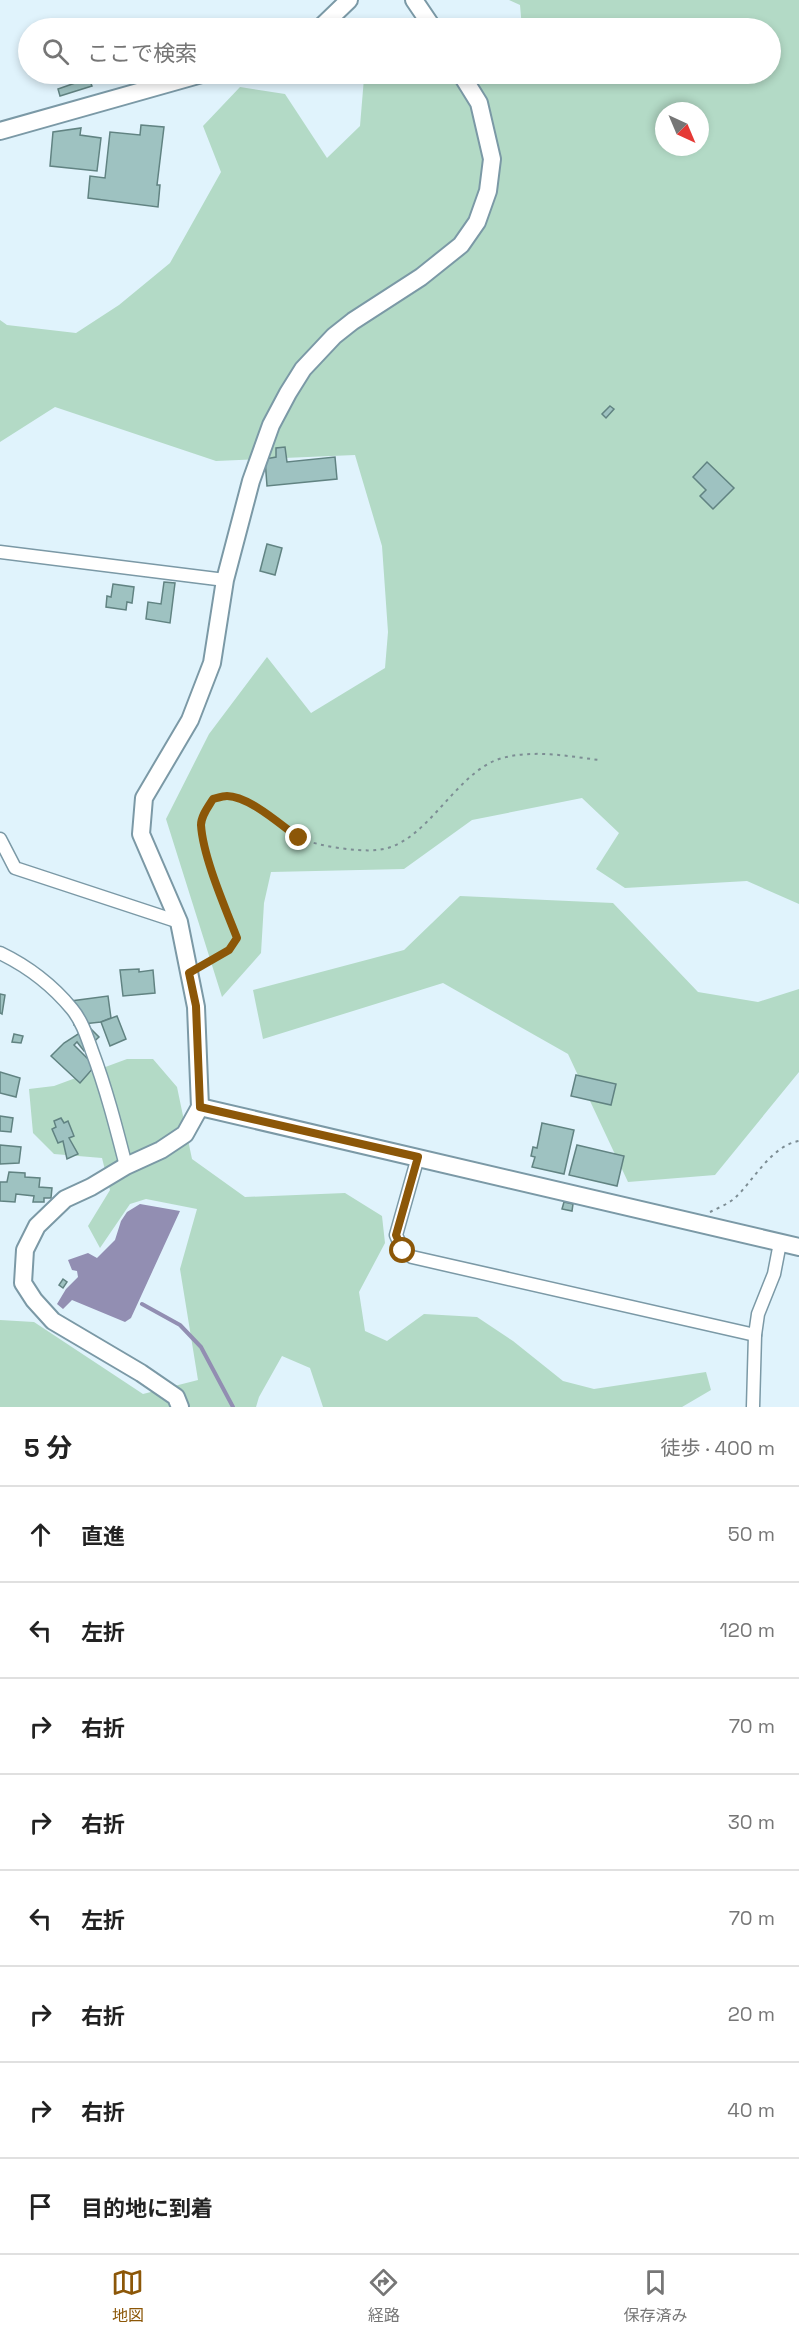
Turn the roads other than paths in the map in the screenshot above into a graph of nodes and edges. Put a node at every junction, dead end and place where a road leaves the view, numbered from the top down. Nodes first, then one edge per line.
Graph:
1 (349, 0) edge
2 (414, 0) edge
3 (330, 18) edge
4 (426, 18) edge
5 (167, 84) edge
6 (467, 84) edge
7 (0, 131) edge
8 (0, 552) edge
9 (225, 580) junction
10 (0, 839) edge
11 (179, 922) junction
12 (0, 953) edge
13 (200, 1107) junction
14 (418, 1157) junction
15 (126, 1166) junction
16 (780, 1243) junction
17 (799, 1247) edge
18 (755, 1335) junction
19 (180, 1407) edge
20 (753, 1407) edge

1 - 3 street
2 - 4 street
5 - 7 street
6 - 9 street
8 - 9 street
9 - 11 street
10 - 11 street
11 - 13 street
12 - 15 street
13 - 14 street
13 - 15 street
14 - 16 street
14 - 18 street
15 - 19 street
16 - 17 street
16 - 18 street
18 - 20 street

